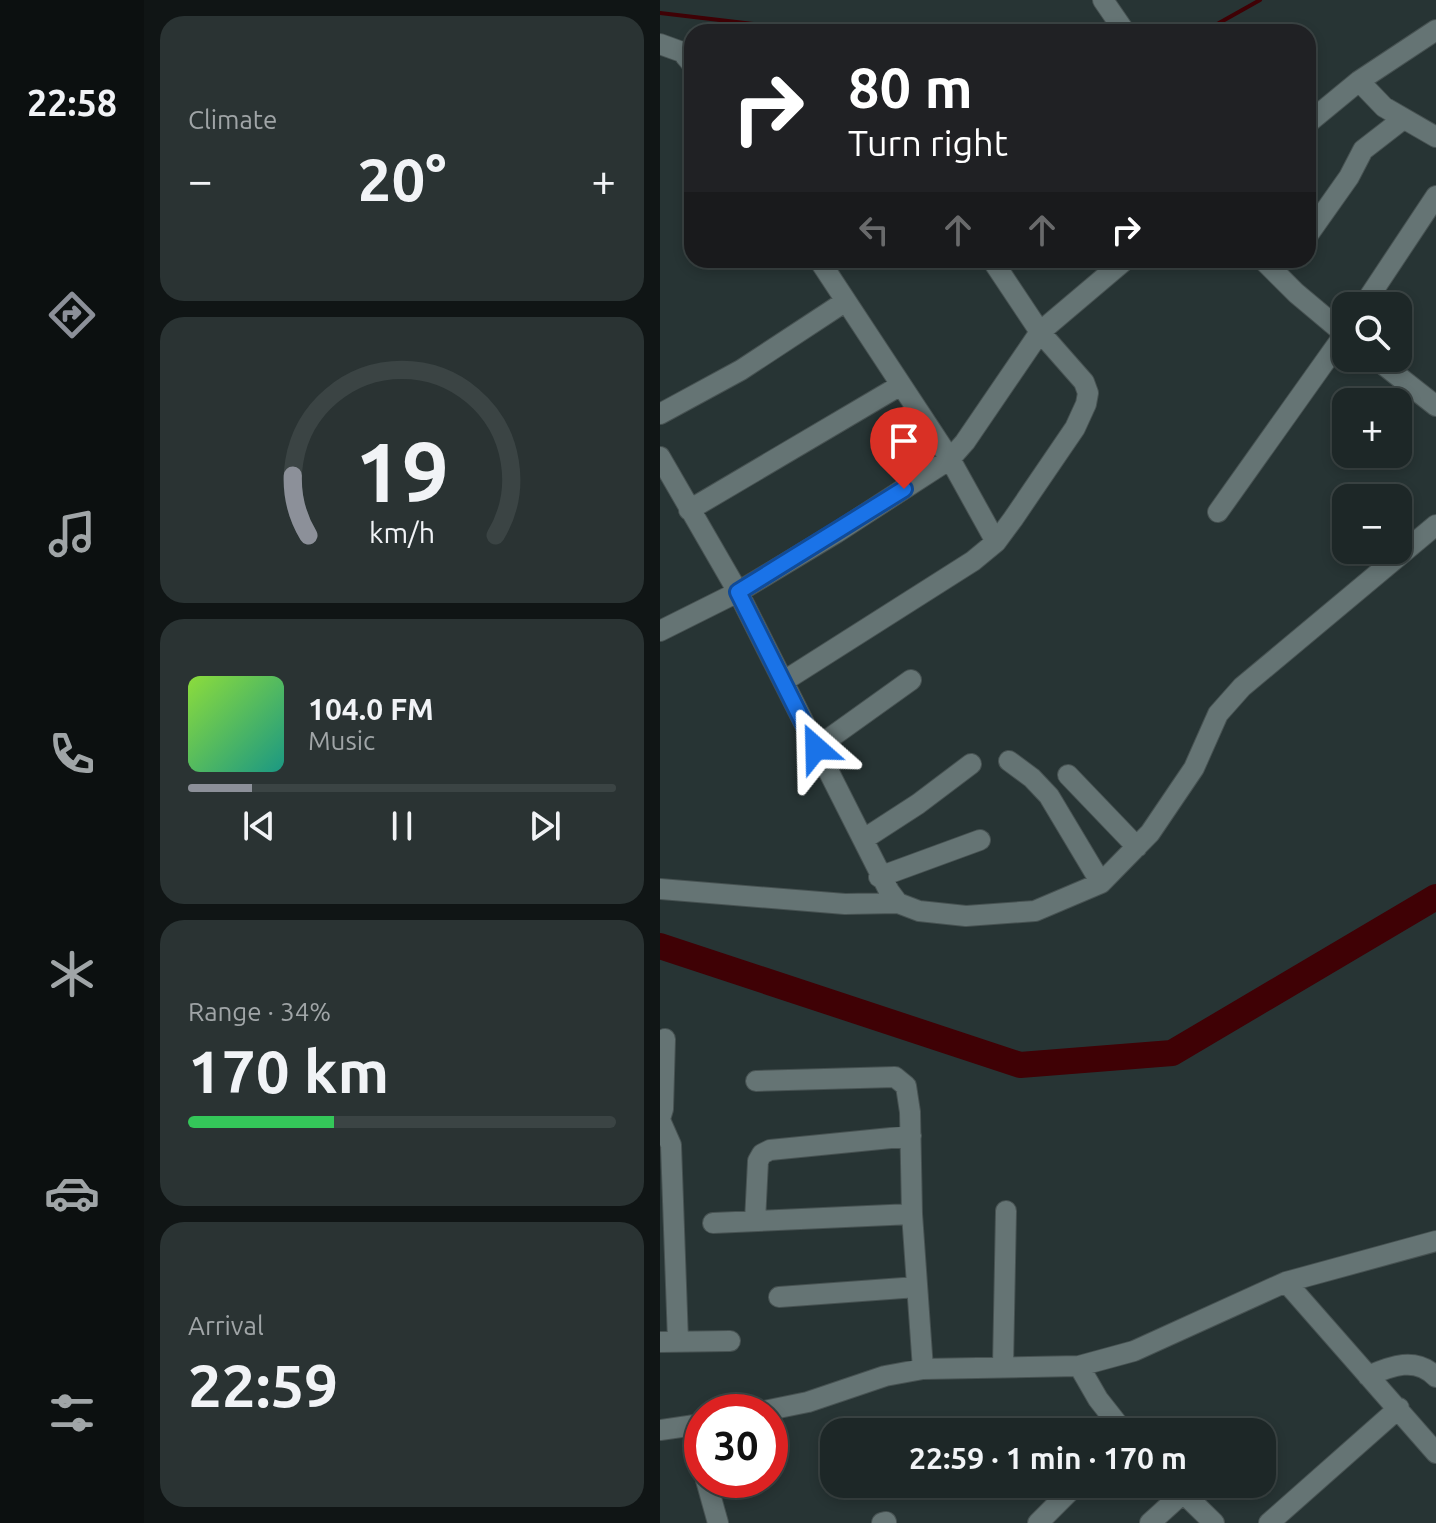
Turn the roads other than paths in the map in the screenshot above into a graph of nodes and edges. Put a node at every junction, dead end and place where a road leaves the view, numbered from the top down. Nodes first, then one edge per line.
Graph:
1 (1103, 0) edge
2 (1120, 24) edge
3 (1436, 30) edge
4 (660, 44) edge
5 (684, 54) edge
6 (1359, 81) junction
7 (1316, 116) edge
8 (1403, 119) junction
9 (1436, 137) edge
10 (1436, 196) edge
11 (1316, 224) edge
12 (824, 268) edge
13 (998, 268) edge
14 (1116, 268) edge
15 (1285, 268) edge
16 (1372, 292) edge
17 (846, 301) junction
18 (1332, 319) edge
19 (1040, 332) junction
20 (1332, 353) edge
21 (1393, 372) edge
22 (901, 385) junction
23 (1436, 406) edge
24 (660, 414) edge
25 (660, 457) edge
26 (950, 459) junction
27 (689, 510) junction
28 (1218, 512) dead end
29 (1436, 525) edge
30 (996, 542) junction
31 (738, 592) junction
32 (660, 631) edge
33 (911, 680) dead end
34 (784, 681) junction
35 (816, 748) junction
36 (1009, 761) dead end
37 (971, 764) dead end
38 (1068, 775) dead end
39 (864, 839) junction
40 (980, 840) dead end
41 (1137, 847) junction
42 (879, 877) junction
43 (1101, 883) junction
44 (660, 889) edge
45 (898, 903) junction
46 (665, 1039) dead end
47 (756, 1081) dead end
48 (660, 1119) edge
49 (911, 1136) junction
50 (1006, 1211) dead end
51 (912, 1214) junction
52 (755, 1221) junction
53 (713, 1223) dead end
54 (1436, 1241) edge
55 (1286, 1282) junction
56 (917, 1287) junction
57 (779, 1297) dead end
58 (669, 1341) edge
59 (730, 1341) dead end
60 (1003, 1366) junction
61 (1079, 1366) junction
62 (923, 1369) junction
63 (1368, 1376) junction
64 (1436, 1377) edge
65 (788, 1406) edge
66 (1399, 1408) junction
67 (1113, 1418) edge
68 (684, 1427) edge
69 (660, 1430) edge
70 (1436, 1453) edge
71 (711, 1498) edge
72 (1063, 1498) edge
73 (1170, 1498) edge
74 (1188, 1498) edge
75 (718, 1523) edge
76 (1038, 1523) edge
77 (1150, 1523) edge
78 (1214, 1523) edge
79 (1269, 1523) edge

1 - 2 street
3 - 6 street
4 - 5 street
6 - 7 street
6 - 8 street
8 - 9 street
8 - 11 street
10 - 16 street
12 - 17 street
13 - 19 street
14 - 19 street
15 - 18 street
17 - 22 street
17 - 24 street
19 - 26 street
19 - 30 street
20 - 28 street
21 - 23 street
22 - 26 street
22 - 27 street
25 - 27 street
26 - 30 street
26 - 31 street
27 - 31 street
29 - 41 street
30 - 34 street
31 - 32 street
31 - 34 street
33 - 35 street
34 - 35 street
35 - 39 street
36 - 43 street
37 - 39 street
38 - 41 street
39 - 42 street
40 - 42 street
41 - 43 street
42 - 45 street
43 - 45 street
44 - 45 street
46 - 48 street
47 - 49 street
48 - 58 street
49 - 51 street
49 - 52 street
50 - 60 street
51 - 52 street
51 - 56 street
52 - 53 street
54 - 55 street
55 - 61 street
55 - 63 street
56 - 57 street
56 - 62 street
58 - 59 street
60 - 61 street
60 - 62 street
61 - 67 street
62 - 65 street
63 - 64 street
63 - 66 street
66 - 70 street
66 - 79 street
68 - 69 street
71 - 75 street
72 - 76 street
73 - 77 street
74 - 78 street

